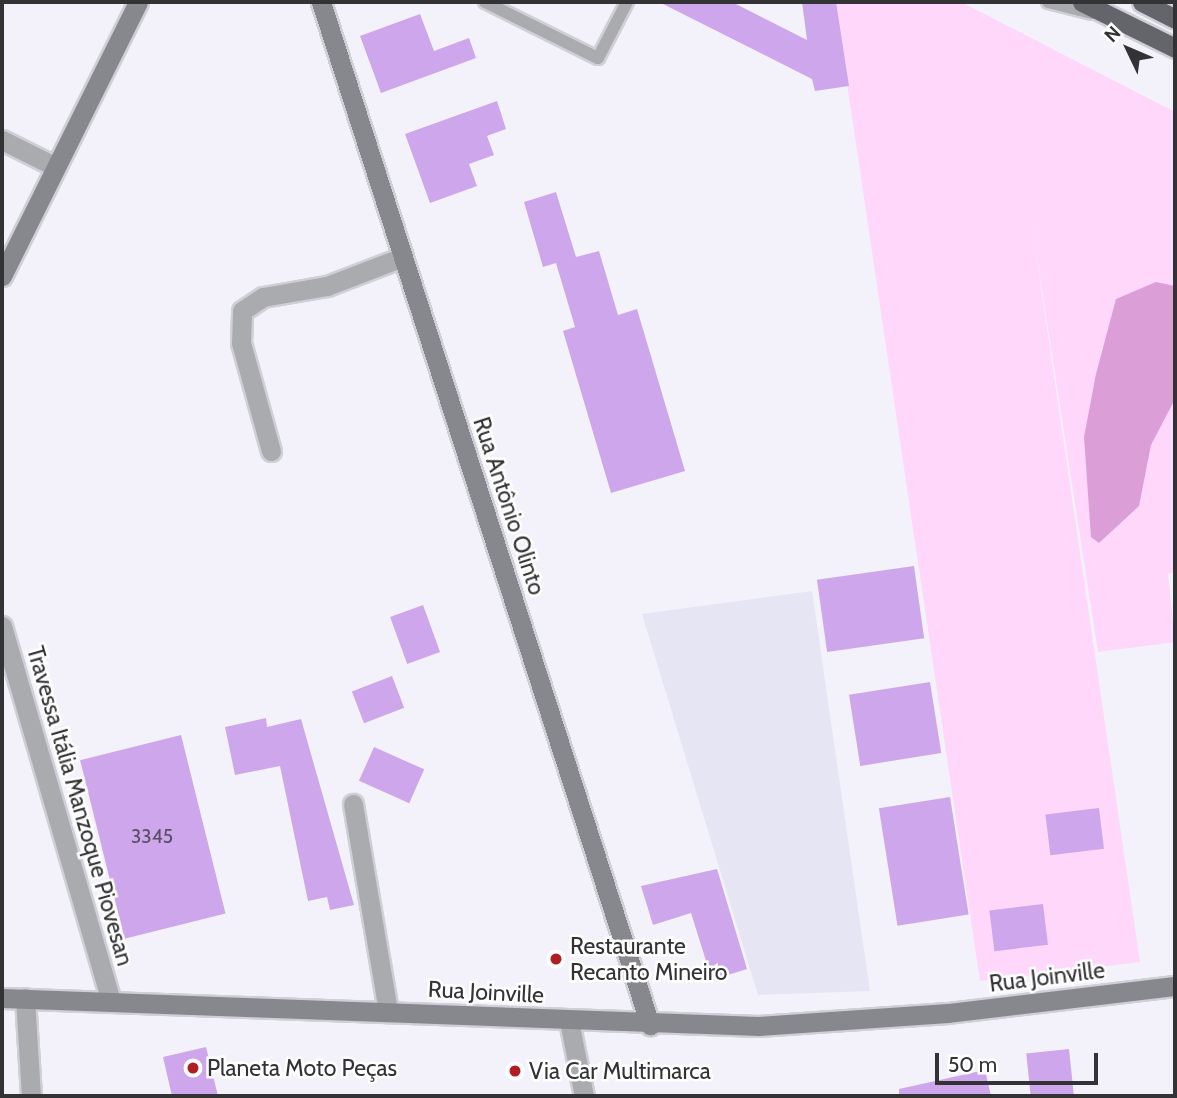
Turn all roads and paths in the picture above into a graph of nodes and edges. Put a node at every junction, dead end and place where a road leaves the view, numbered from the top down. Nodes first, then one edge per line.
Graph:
1 (138, 2) edge
2 (321, 2) edge
3 (485, 2) edge
4 (627, 2) edge
5 (1048, 2) edge
6 (1082, 2) edge
7 (1142, 2) edge
8 (1117, 19) junction
9 (1175, 19) edge
10 (1175, 48) edge
11 (2, 140) edge
12 (56, 167) junction
13 (403, 257) junction
14 (2, 275) edge
15 (271, 450) dead end
16 (2, 626) edge
17 (353, 804) dead end
18 (1175, 986) edge
19 (2, 998) edge
20 (25, 998) junction
21 (111, 1000) junction
22 (388, 1012) junction
23 (569, 1021) junction
24 (650, 1025) junction
25 (31, 1096) edge
26 (584, 1096) edge

1 - 12 main road
2 - 13 main road, Rua Antônio Olinto
3 - 4 lane
5 - 8 lane
6 - 8 highway
7 - 9 highway
8 - 10 highway
11 - 12 street
12 - 14 main road
13 - 15 street
13 - 24 main road, Rua Antônio Olinto
16 - 21 street, Travessa Itália Manzoque Piovesan
17 - 22 street
18 - 24 main road, Rua Joinville
19 - 20 main road, Rua Joinville
20 - 21 main road, Rua Joinville
20 - 25 street
21 - 22 main road, Rua Joinville
22 - 23 main road, Rua Joinville
23 - 24 main road, Rua Joinville
23 - 26 street

